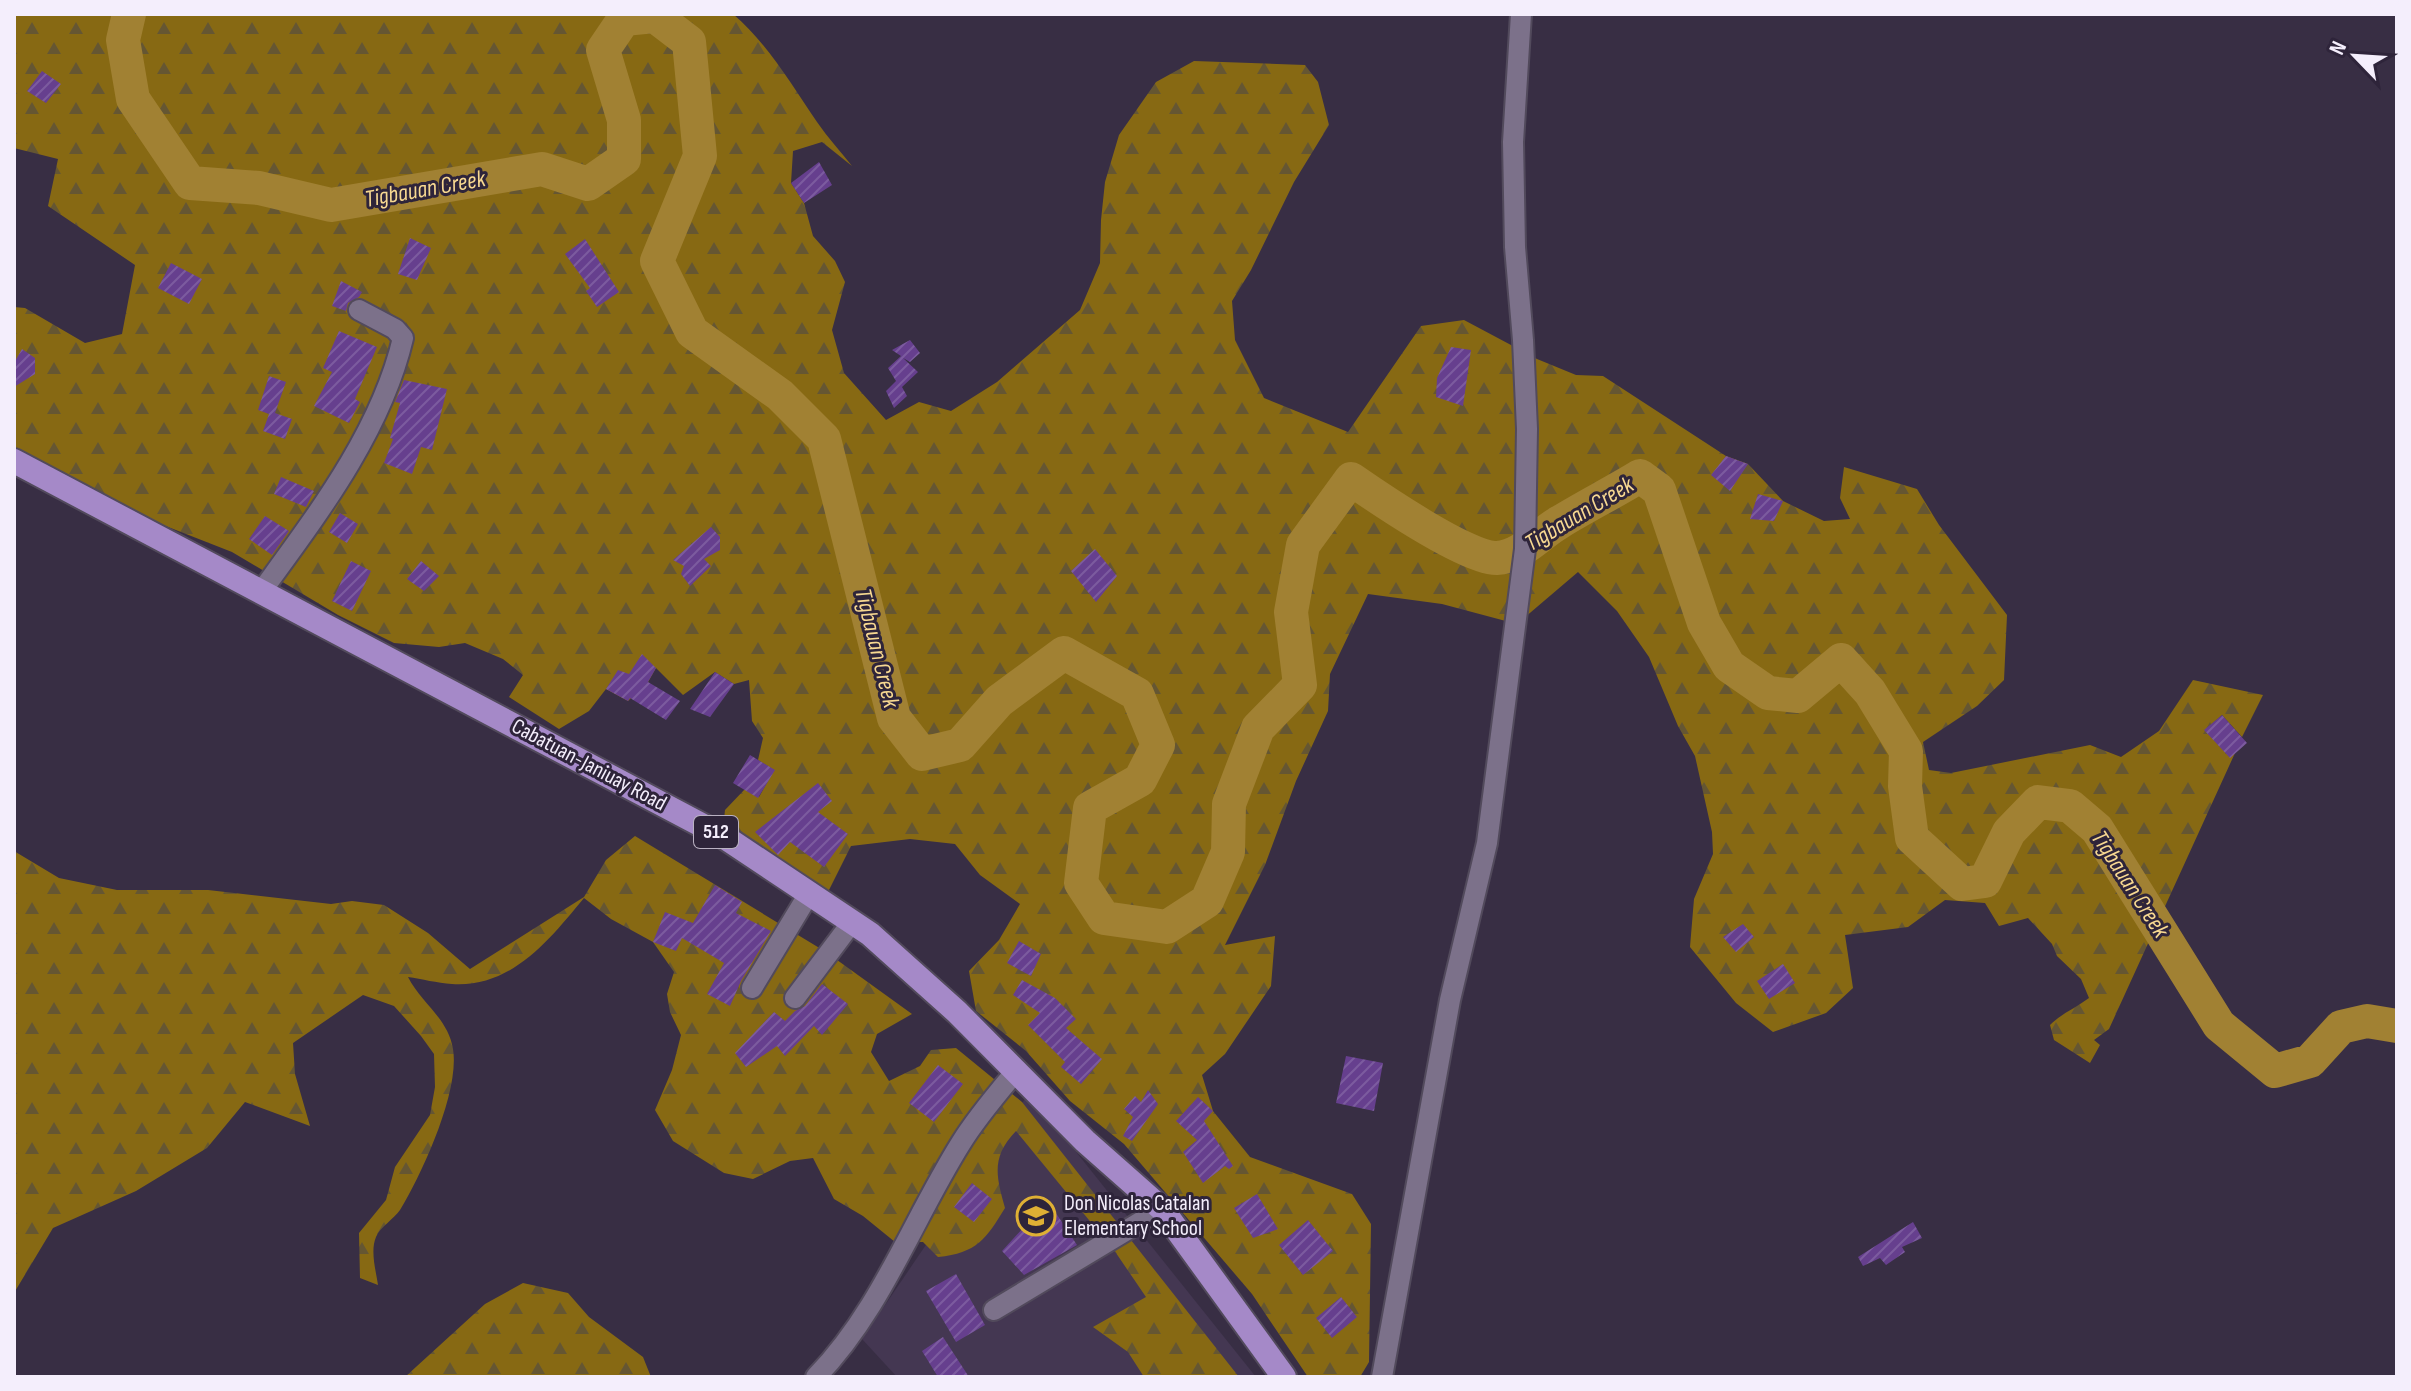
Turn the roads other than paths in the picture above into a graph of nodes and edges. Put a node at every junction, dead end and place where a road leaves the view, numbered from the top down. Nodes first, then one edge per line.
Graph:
1 (1521, 14) edge
2 (359, 310) dead end
3 (14, 461) edge
4 (261, 592) junction
5 (810, 892) junction
6 (853, 921) junction
7 (752, 988) dead end
8 (795, 998) dead end
9 (1017, 1070) junction
10 (1162, 1209) junction
11 (994, 1310) dead end
12 (816, 1377) edge
13 (1284, 1377) edge
14 (1382, 1377) edge

1 - 14 street
2 - 4 street
3 - 4 main road, Cabatuan-Janiuay Road / 512
4 - 5 main road, Cabatuan-Janiuay Road / 512
5 - 6 main road, Cabatuan-Janiuay Road / 512
5 - 7 street
6 - 8 street
6 - 9 main road, Cabatuan-Janiuay Road / 512
9 - 10 main road, Cabatuan-Janiuay Road / 512
9 - 12 street
10 - 11 street
10 - 13 main road, Cabatuan-Janiuay Road / 512

